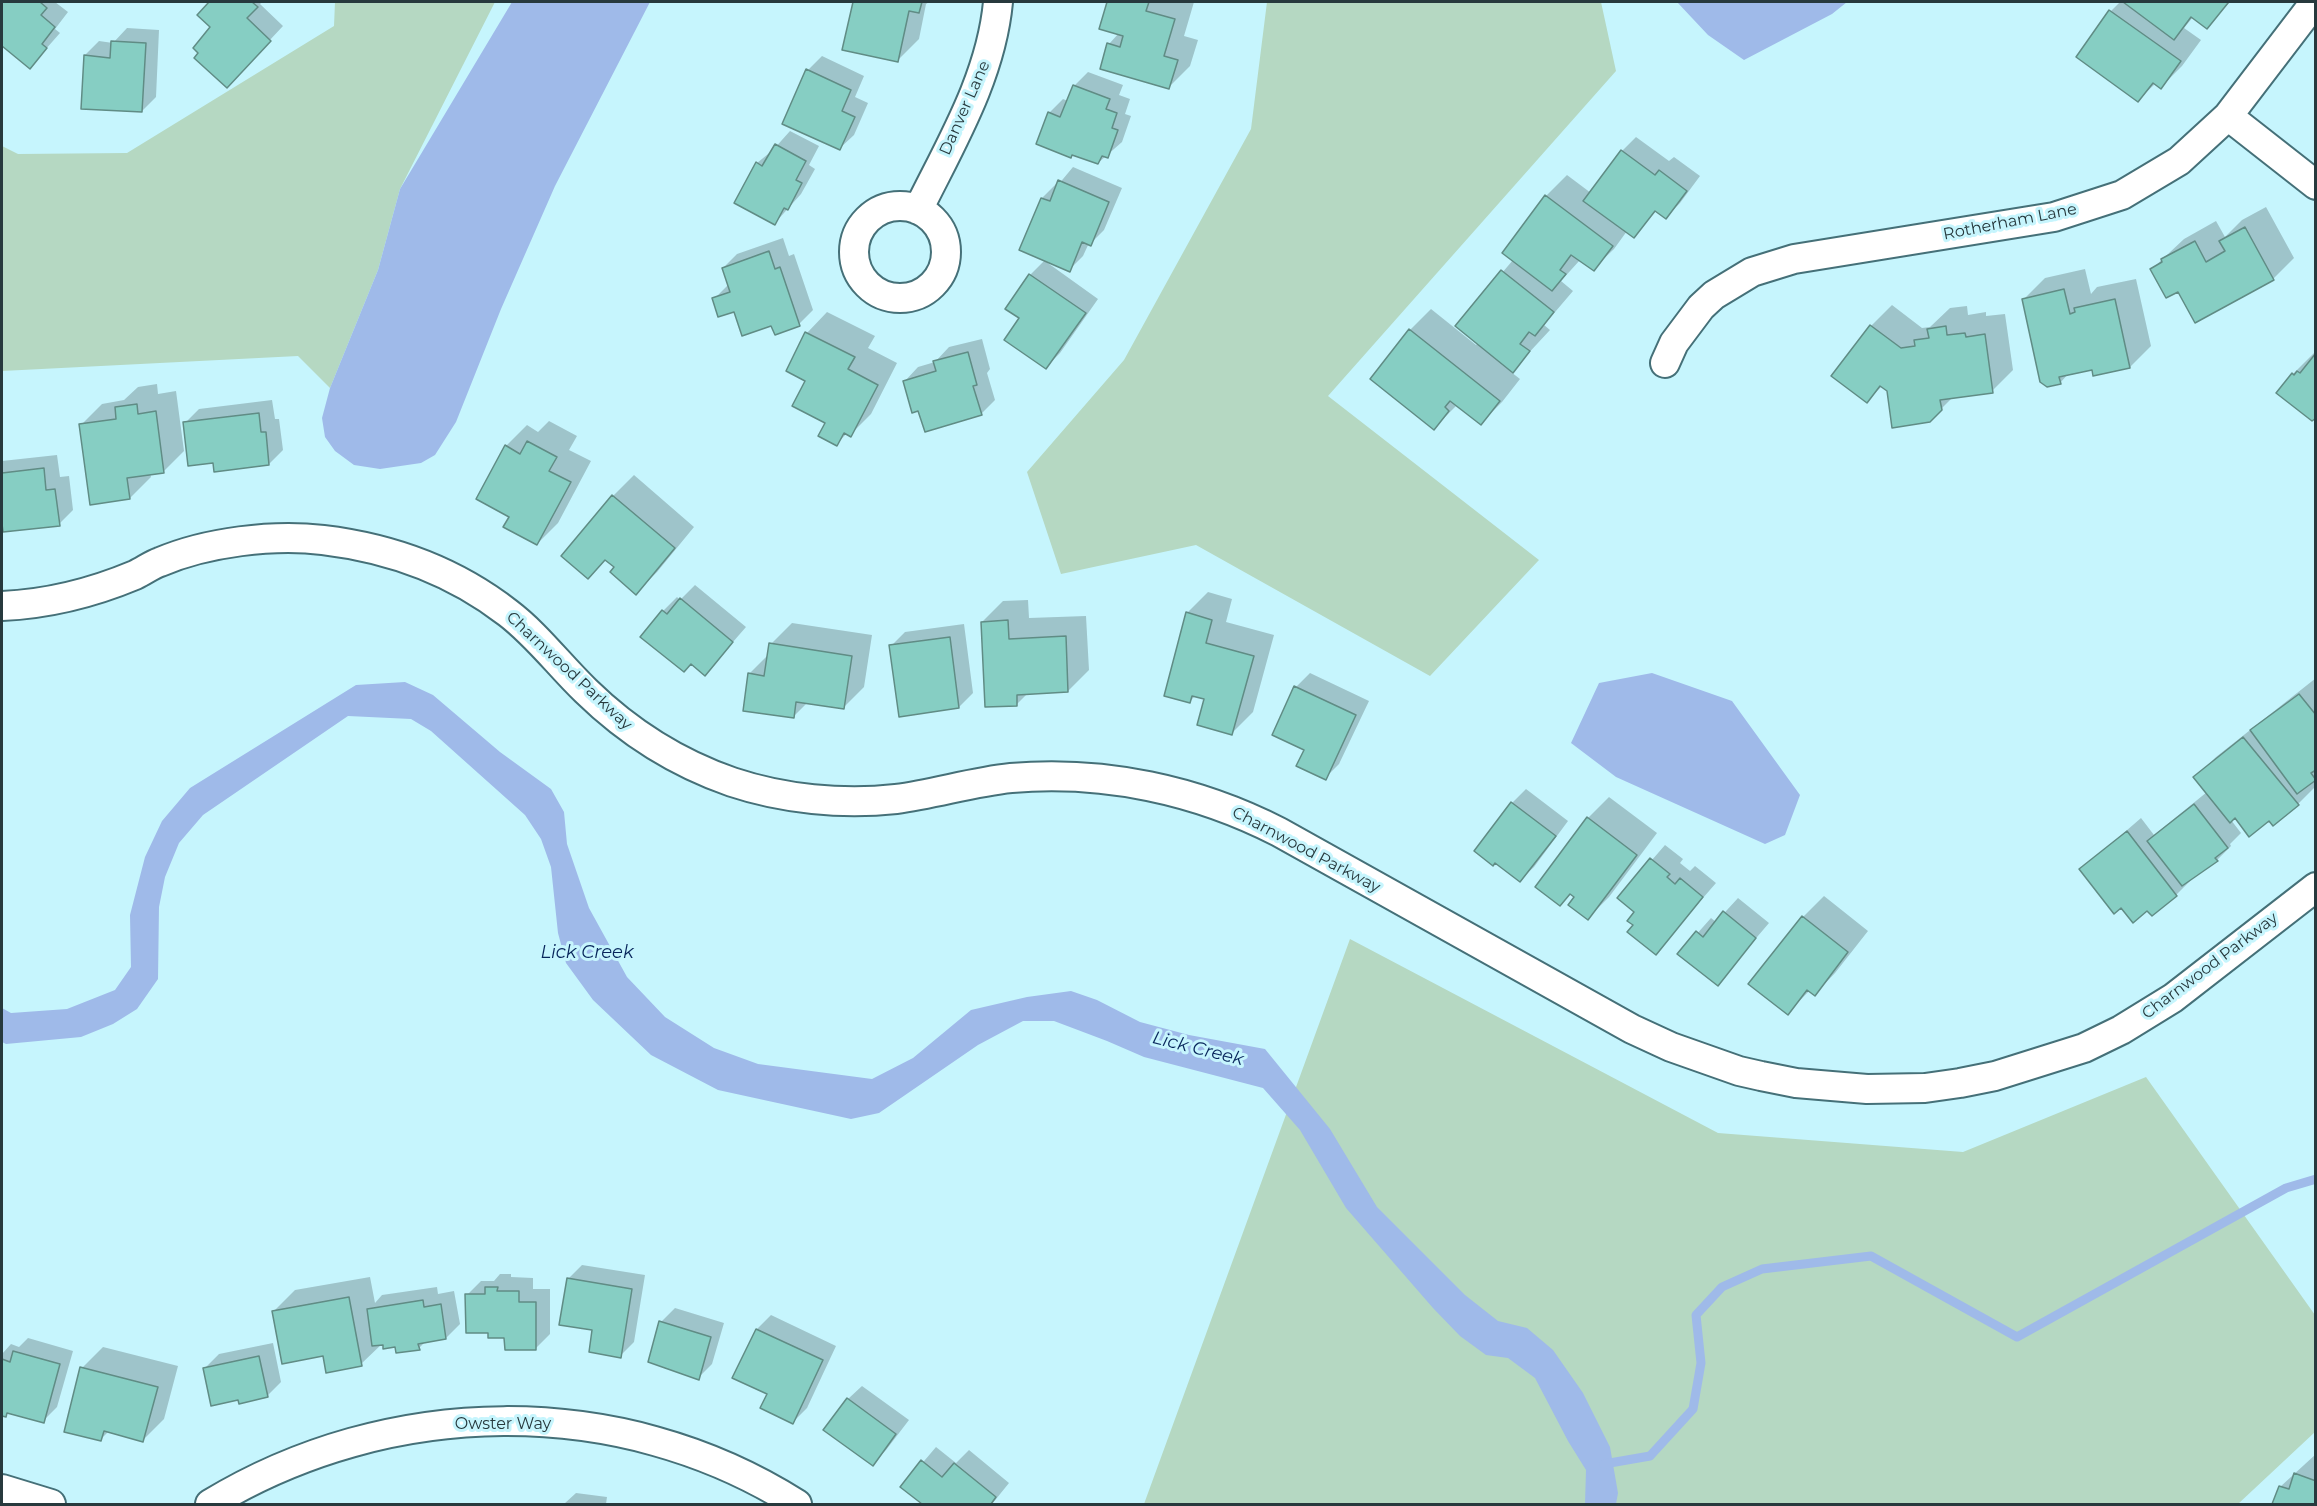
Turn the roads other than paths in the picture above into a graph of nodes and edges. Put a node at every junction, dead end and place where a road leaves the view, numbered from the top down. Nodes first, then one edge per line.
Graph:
1 (998, 2) edge
2 (2315, 2) edge
3 (2228, 116) junction
4 (2316, 185) edge
5 (918, 210) dead end
6 (1665, 363) dead end
7 (2, 606) edge
8 (2316, 887) edge
9 (2, 1489) edge
10 (51, 1504) edge
11 (210, 1504) edge
12 (797, 1504) edge

1 - 5 street, Danver Lane
2 - 3 street, Rotherham Lane
3 - 4 street
3 - 6 street, Rotherham Lane
7 - 8 street, Charnwood Parkway
9 - 10 street
11 - 12 street, Owster Way

